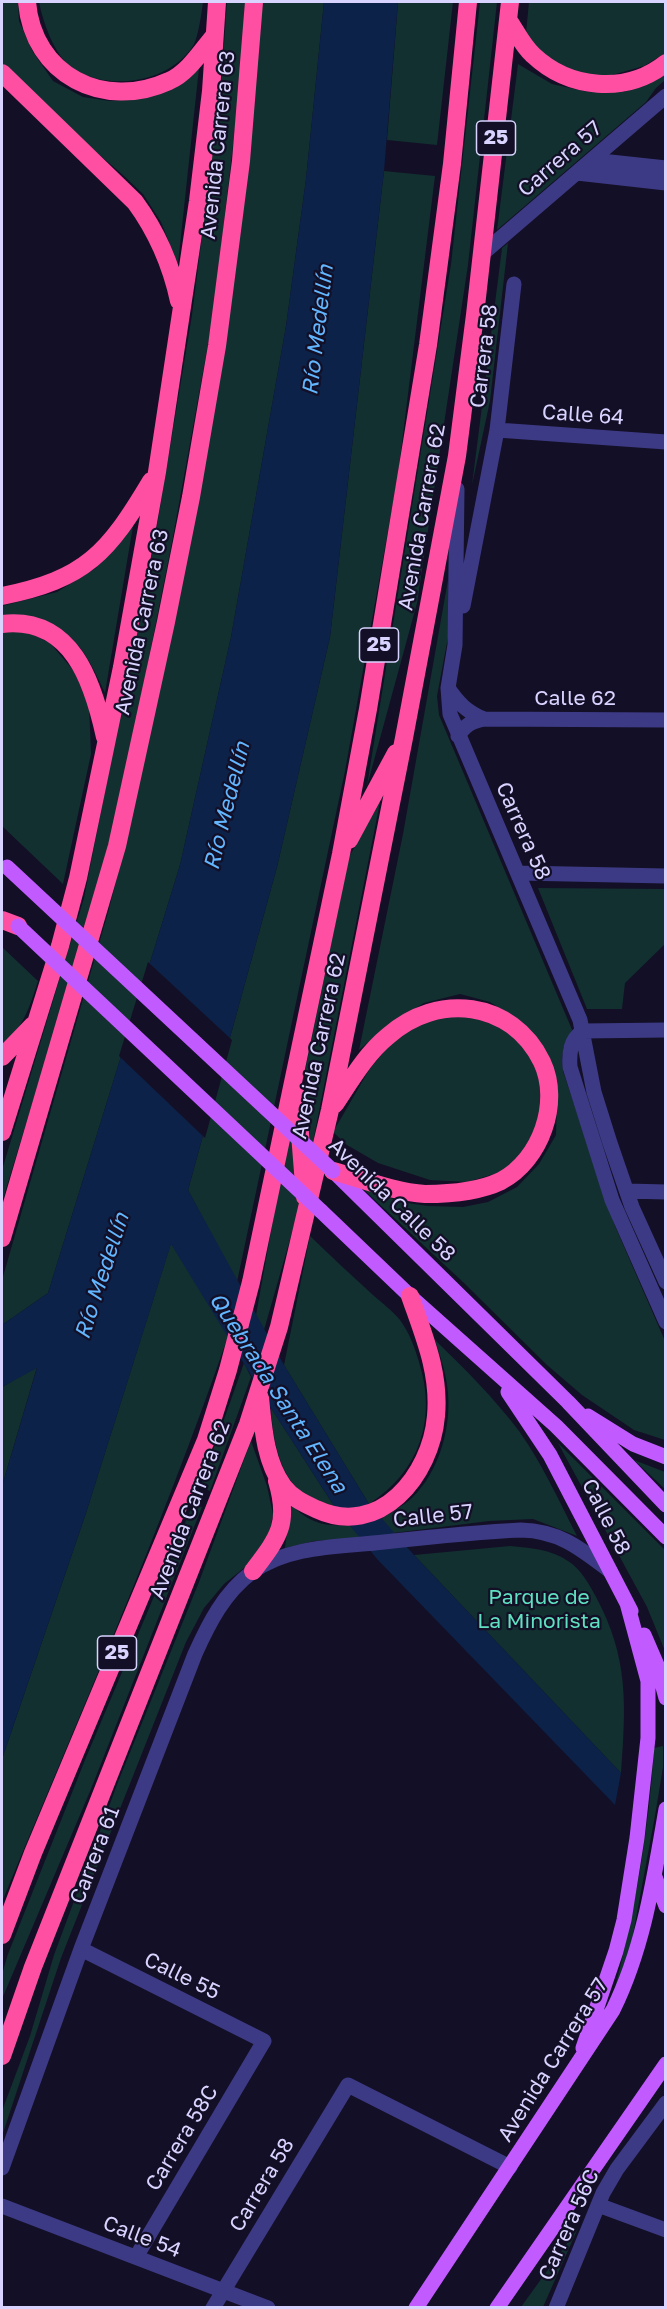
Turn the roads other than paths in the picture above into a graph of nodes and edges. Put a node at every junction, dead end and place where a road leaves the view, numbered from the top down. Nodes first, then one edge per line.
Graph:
1 (27, 2) edge
2 (217, 2) edge
3 (254, 2) edge
4 (468, 2) edge
5 (510, 2) edge
6 (509, 21) junction
7 (214, 36) junction
8 (666, 63) edge
9 (2, 73) edge
10 (666, 96) edge
11 (592, 160) junction
12 (666, 168) edge
13 (577, 173) junction
14 (666, 183) edge
15 (482, 254) junction
16 (514, 284) dead end
17 (182, 310) junction
18 (497, 430) junction
19 (666, 442) edge
20 (457, 456) junction
21 (156, 472) junction
22 (2, 596) edge
23 (2, 624) edge
24 (455, 645) junction
25 (448, 688) junction
26 (484, 719) junction
27 (666, 720) edge
28 (458, 736) junction
29 (404, 738) junction
30 (106, 746) junction
31 (341, 854) junction
32 (4, 864) edge
33 (519, 873) junction
34 (666, 876) edge
35 (2, 910) edge
36 (10, 923) edge
37 (36, 1022) junction
38 (666, 1030) edge
39 (583, 1031) junction
40 (2, 1057) edge
41 (295, 1074) junction
42 (330, 1110) junction
43 (2, 1129) edge
44 (333, 1171) junction
45 (627, 1191) junction
46 (666, 1192) edge
47 (314, 1212) junction
48 (2, 1238) edge
49 (666, 1282) edge
50 (410, 1296) junction
51 (666, 1322) edge
52 (488, 1365) junction
53 (260, 1391) junction
54 (568, 1402) junction
55 (666, 1457) edge
56 (274, 1470) junction
57 (666, 1505) edge
58 (666, 1537) edge
59 (253, 1571) junction
60 (610, 1571) junction
61 (627, 1603) junction
62 (666, 1698) edge
63 (666, 1809) edge
64 (666, 1814) edge
65 (666, 1836) edge
66 (655, 1874) junction
67 (666, 1906) edge
68 (2, 1935) edge
69 (81, 1950) junction
70 (33, 1967) junction
71 (2, 2023) edge
72 (264, 2041) joint
73 (2, 2056) edge
74 (666, 2064) edge
75 (574, 2071) junction
76 (666, 2103) edge
77 (510, 2167) junction
78 (2, 2168) edge
79 (598, 2205) junction
80 (2, 2206) edge
81 (666, 2230) edge
82 (136, 2257) junction
83 (223, 2290) junction
84 (213, 2307) edge
85 (268, 2307) edge
86 (416, 2307) edge
87 (498, 2307) edge
88 (556, 2307) edge

1 - 7 highway
2 - 7 highway, Avenida Carrera 63
3 - 48 highway, Avenida Carrera 63
4 - 31 highway, Avenida Carrera 62 / 25
5 - 6 highway, Avenida Carrera 62 / 25
6 - 8 highway
6 - 15 highway, Avenida Carrera 62 / 25
7 - 17 highway, Avenida Carrera 63
9 - 17 highway
10 - 11 street, Carrera 57
11 - 12 street
11 - 13 street, Carrera 57
13 - 14 street
13 - 15 street, Carrera 57
15 - 20 highway, Avenida Carrera 62 / 25
16 - 18 street, Carrera 58
17 - 21 highway, Avenida Carrera 63
18 - 19 street, Calle 64
18 - 24 street, Carrera 58
20 - 24 street, Carrera 58
20 - 29 highway, Avenida Carrera 62 / 25
21 - 22 highway
21 - 30 highway, Avenida Carrera 63
23 - 30 highway
24 - 25 street, Carrera 58
25 - 26 street
25 - 28 street, Carrera 58
26 - 27 street, Calle 62
26 - 28 street
28 - 33 street, Carrera 58
29 - 31 highway
29 - 42 highway, Avenida Carrera 62 / 25
30 - 37 highway, Avenida Carrera 63
31 - 41 highway, Avenida Carrera 62 / 25
32 - 44 main road, Avenida Calle 58, bridge
33 - 34 street
33 - 39 street, Carrera 58
35 - 36 main road
36 - 47 main road, bridge
37 - 40 highway
37 - 43 highway, Avenida Carrera 63
38 - 39 street
39 - 45 street, Carrera 58
39 - 51 street
41 - 47 highway
41 - 68 highway, Avenida Carrera 62 / 25
42 - 44 highway
42 - 47 highway, Avenida Carrera 62 / 25
44 - 54 main road, Avenida Calle 58
45 - 46 street
45 - 49 street, Carrera 58
47 - 50 main road
47 - 53 highway, Avenida Carrera 62 / 25
50 - 52 main road
50 - 56 highway
52 - 58 main road
52 - 60 main road, Calle 58
53 - 56 highway
53 - 70 highway, Avenida Carrera 62 / 25
54 - 55 main road
54 - 57 main road, Avenida Calle 58
56 - 59 highway
59 - 60 street, Calle 57
59 - 69 street, Carrera 61
60 - 61 main road, Calle 58
61 - 62 main road, Calle 58
61 - 75 main road
63 - 66 main road, Avenida Carrera 57
64 - 65 main road
66 - 67 main road
66 - 75 main road, Avenida Carrera 57
69 - 72 street, Calle 55
69 - 78 street, Carrera 61
70 - 71 highway
70 - 73 highway, Avenida Carrera 62 / 25
72 - 82 street, Carrera 58C
74 - 87 main road
75 - 77 main road, Avenida Carrera 57
76 - 79 street, Carrera 56C
77 - 83 street, Carrera 58
77 - 86 main road, Avenida Carrera 57
79 - 81 street
79 - 88 street, Carrera 56C
80 - 82 street, Calle 54
82 - 83 street, Calle 54
83 - 84 street, Carrera 58
83 - 85 street, Calle 54

